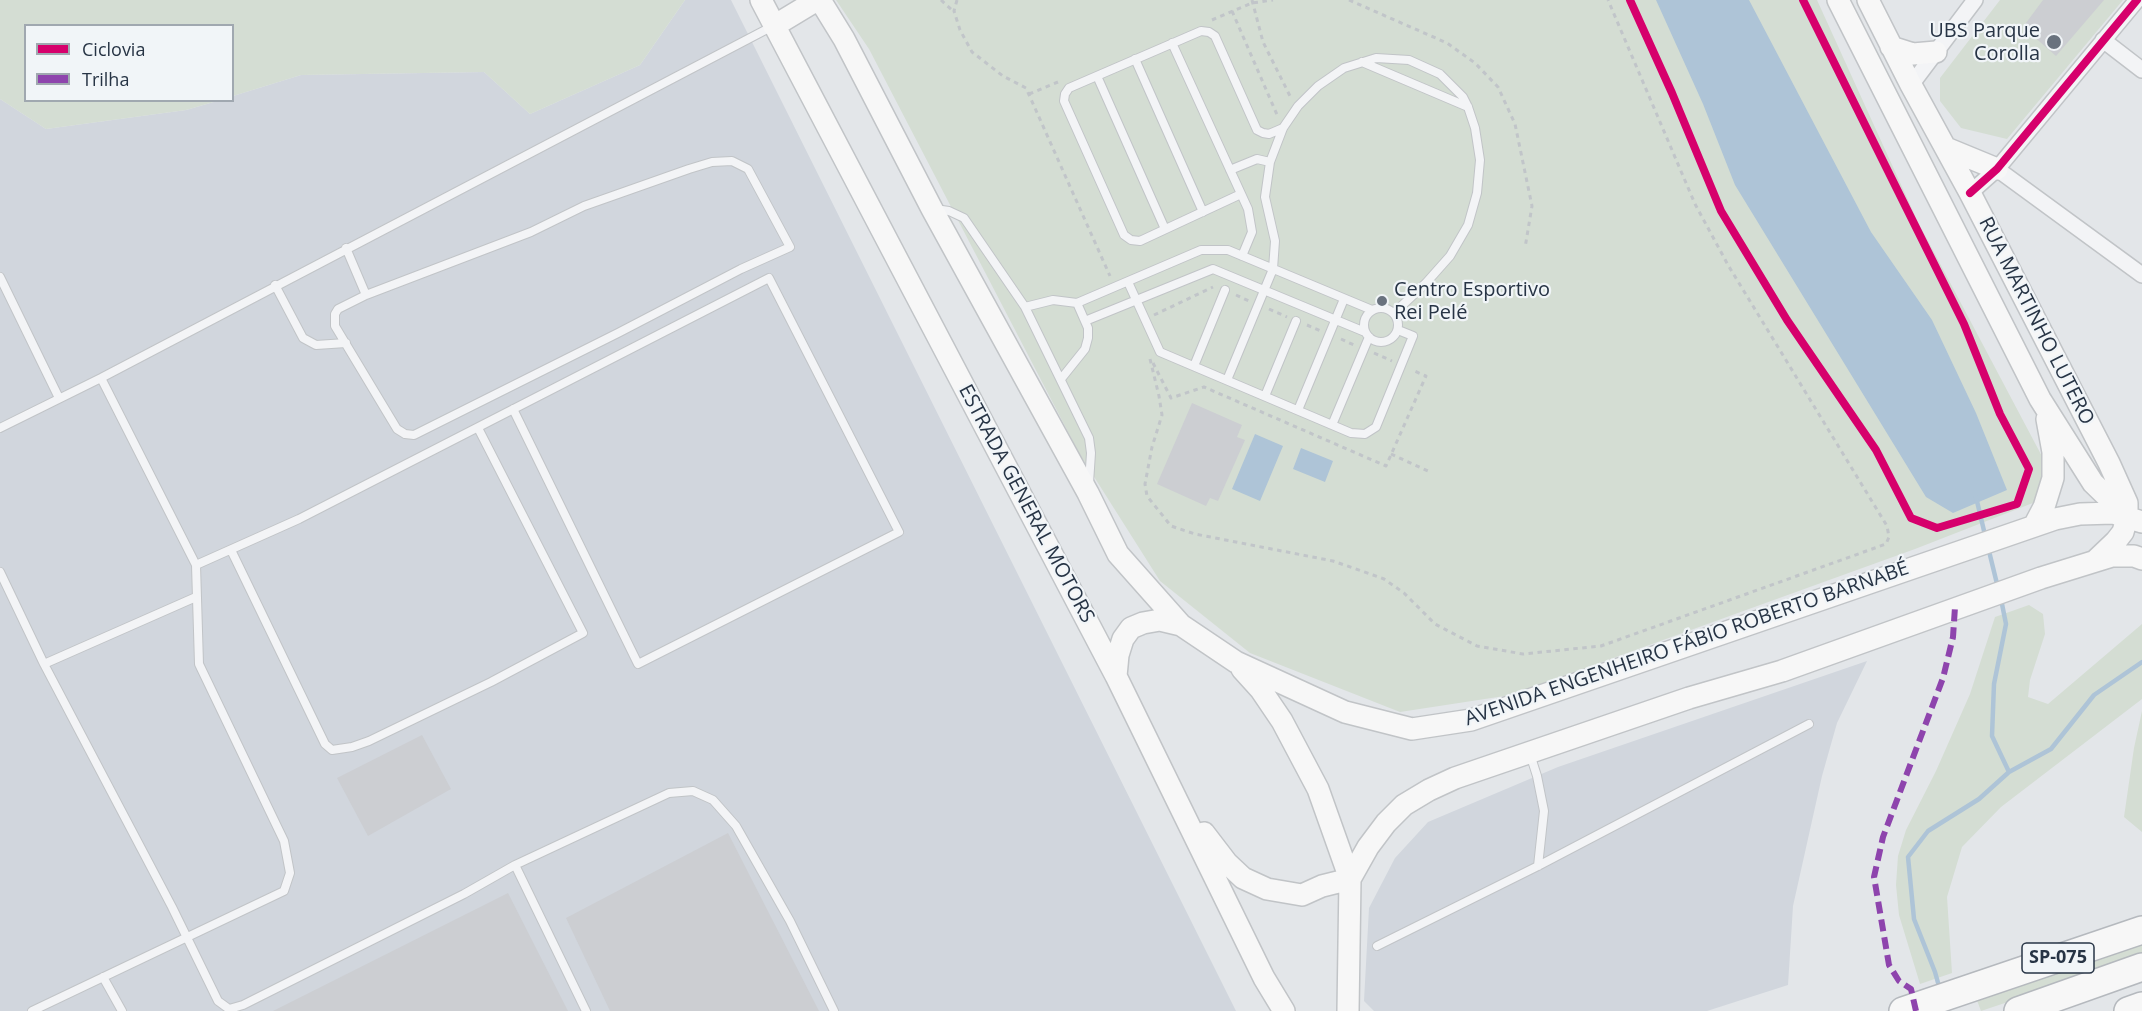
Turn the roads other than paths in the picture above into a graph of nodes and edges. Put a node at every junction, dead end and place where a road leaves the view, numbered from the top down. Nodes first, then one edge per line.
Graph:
1 (761, 0) edge
2 (818, 0) edge
3 (1838, 0) edge
4 (1868, 0) edge
5 (1975, 0) edge
6 (2137, 0) edge
7 (774, 26) junction
8 (2103, 40) junction
9 (1172, 44) junction
10 (1892, 47) junction
11 (1936, 52) junction
12 (1135, 59) junction
13 (1362, 62) junction
14 (2142, 70) edge
15 (1097, 76) junction
16 (1911, 85) junction
17 (1893, 106) junction
18 (1468, 107) junction
19 (1283, 128) junction
20 (1946, 148) junction
21 (1270, 162) junction
22 (1997, 169) junction
23 (1230, 170) junction
24 (1970, 193) junction
25 (1241, 194) junction
26 (1944, 207) junction
27 (932, 208) junction
28 (1203, 212) junction
29 (1165, 229) junction
30 (346, 248) junction
31 (1242, 256) junction
32 (1273, 269) junction
33 (2142, 274) edge
34 (0, 277) edge
35 (1128, 282) junction
36 (275, 285) junction
37 (1225, 290) dead end
38 (1264, 290) junction
39 (366, 295) junction
40 (1344, 299) junction
41 (1137, 301) junction
42 (1077, 303) junction
43 (1024, 307) junction
44 (1372, 310) junction
45 (1394, 313) junction
46 (1335, 320) junction
47 (1085, 321) junction
48 (1296, 321) dead end
49 (1398, 330) junction
50 (1367, 334) junction
51 (346, 343) junction
52 (1194, 366) junction
53 (101, 378) junction
54 (1061, 379) junction
55 (1227, 380) junction
56 (1265, 396) junction
57 (59, 398) junction
58 (2040, 399) junction
59 (513, 410) junction
60 (1298, 410) junction
61 (1332, 424) junction
62 (0, 428) edge
63 (478, 428) junction
64 (1088, 494) junction
65 (2137, 523) edge
66 (2030, 527) junction
67 (231, 550) junction
68 (2142, 559) edge
69 (2092, 564) junction
70 (196, 565) junction
71 (0, 572) edge
72 (196, 597) junction
73 (1181, 625) junction
74 (1236, 662) junction
75 (44, 664) junction
76 (1116, 676) junction
77 (1809, 724) dead end
78 (1529, 753) junction
79 (1162, 770) junction
80 (515, 865) junction
81 (1538, 866) junction
82 (1350, 879) junction
83 (2142, 930) edge
84 (186, 937) junction
85 (1377, 946) dead end
86 (2142, 968) edge
87 (103, 976) junction
88 (1350, 990) junction
89 (2142, 1006) edge
90 (227, 1010) edge
91 (32, 1011) edge
92 (122, 1011) edge
93 (586, 1011) edge
94 (834, 1011) edge
95 (1284, 1011) edge
96 (1348, 1011) edge
97 (1359, 1011) edge
98 (1903, 1011) edge
99 (2018, 1011) edge
100 (2128, 1011) edge

1 - 7 main road, ESTRADA GENERAL MOTORS
2 - 7 main road
2 - 27 main road
3 - 17 main road, RUA MARTINHO LUTERO
4 - 10 main road, RUA MARTINHO LUTERO
5 - 11 street
6 - 8 street
7 - 30 lane
7 - 76 main road, ESTRADA GENERAL MOTORS
8 - 14 street
8 - 22 street
9 - 12 lane
9 - 19 lane
9 - 23 lane
10 - 11 main road
10 - 16 main road, RUA MARTINHO LUTERO
11 - 16 street
12 - 15 lane
12 - 28 lane
13 - 18 lane
13 - 18 lane
13 - 19 lane
15 - 29 lane
15 - 29 lane
16 - 17 main road
16 - 20 main road, RUA MARTINHO LUTERO
17 - 26 main road, RUA MARTINHO LUTERO
18 - 45 lane
19 - 21 lane
20 - 22 main road
20 - 24 main road, RUA MARTINHO LUTERO
21 - 23 lane
21 - 32 lane
22 - 24 street
22 - 33 street
23 - 25 lane
24 - 26 main road
24 - 65 main road, RUA MARTINHO LUTERO
25 - 28 lane
25 - 31 lane
26 - 58 main road, RUA MARTINHO LUTERO
27 - 43 lane
27 - 64 main road
28 - 29 lane
30 - 36 lane
30 - 39 lane
31 - 32 lane
31 - 35 lane
32 - 38 lane
32 - 40 lane
34 - 57 lane
35 - 41 lane
35 - 42 lane
36 - 51 lane
36 - 53 lane
37 - 52 lane
38 - 41 lane
38 - 46 lane
38 - 55 lane
39 - 51 lane
39 - 51 lane
40 - 44 lane
40 - 46 lane
41 - 47 lane
41 - 52 lane
42 - 43 lane
42 - 47 lane
43 - 54 lane
44 - 45 lane
44 - 50 lane
45 - 49 lane
46 - 50 lane
46 - 60 lane
47 - 54 lane
48 - 56 lane
49 - 50 lane
49 - 61 lane
50 - 61 lane
52 - 55 lane
53 - 57 lane
53 - 70 lane
54 - 64 lane
55 - 56 lane
56 - 60 lane
57 - 62 lane
58 - 65 main road
58 - 66 main road
59 - 59 lane
59 - 63 lane
60 - 61 lane
63 - 67 lane
63 - 67 lane
64 - 73 main road
65 - 66 main road, AVENIDA ENGENHEIRO FÁBIO ROBERTO BARNABÉ
65 - 69 main road
66 - 74 main road, AVENIDA ENGENHEIRO FÁBIO ROBERTO BARNABÉ
67 - 70 lane
68 - 69 main road
69 - 78 main road
70 - 72 lane
71 - 75 lane
72 - 75 lane
72 - 84 lane
73 - 74 main road
73 - 76 main road
74 - 82 main road
75 - 84 lane
76 - 79 main road, ESTRADA GENERAL MOTORS
77 - 81 lane
78 - 81 lane
78 - 82 main road
79 - 82 main road
79 - 95 main road, ESTRADA GENERAL MOTORS
80 - 90 lane
80 - 93 lane
80 - 94 lane
81 - 85 lane
82 - 88 main road
83 - 98 highway, SP-075
84 - 87 lane
84 - 90 lane
86 - 99 highway, SP-075
87 - 91 lane
87 - 92 lane
88 - 96 main road
88 - 97 street
89 - 100 highway

